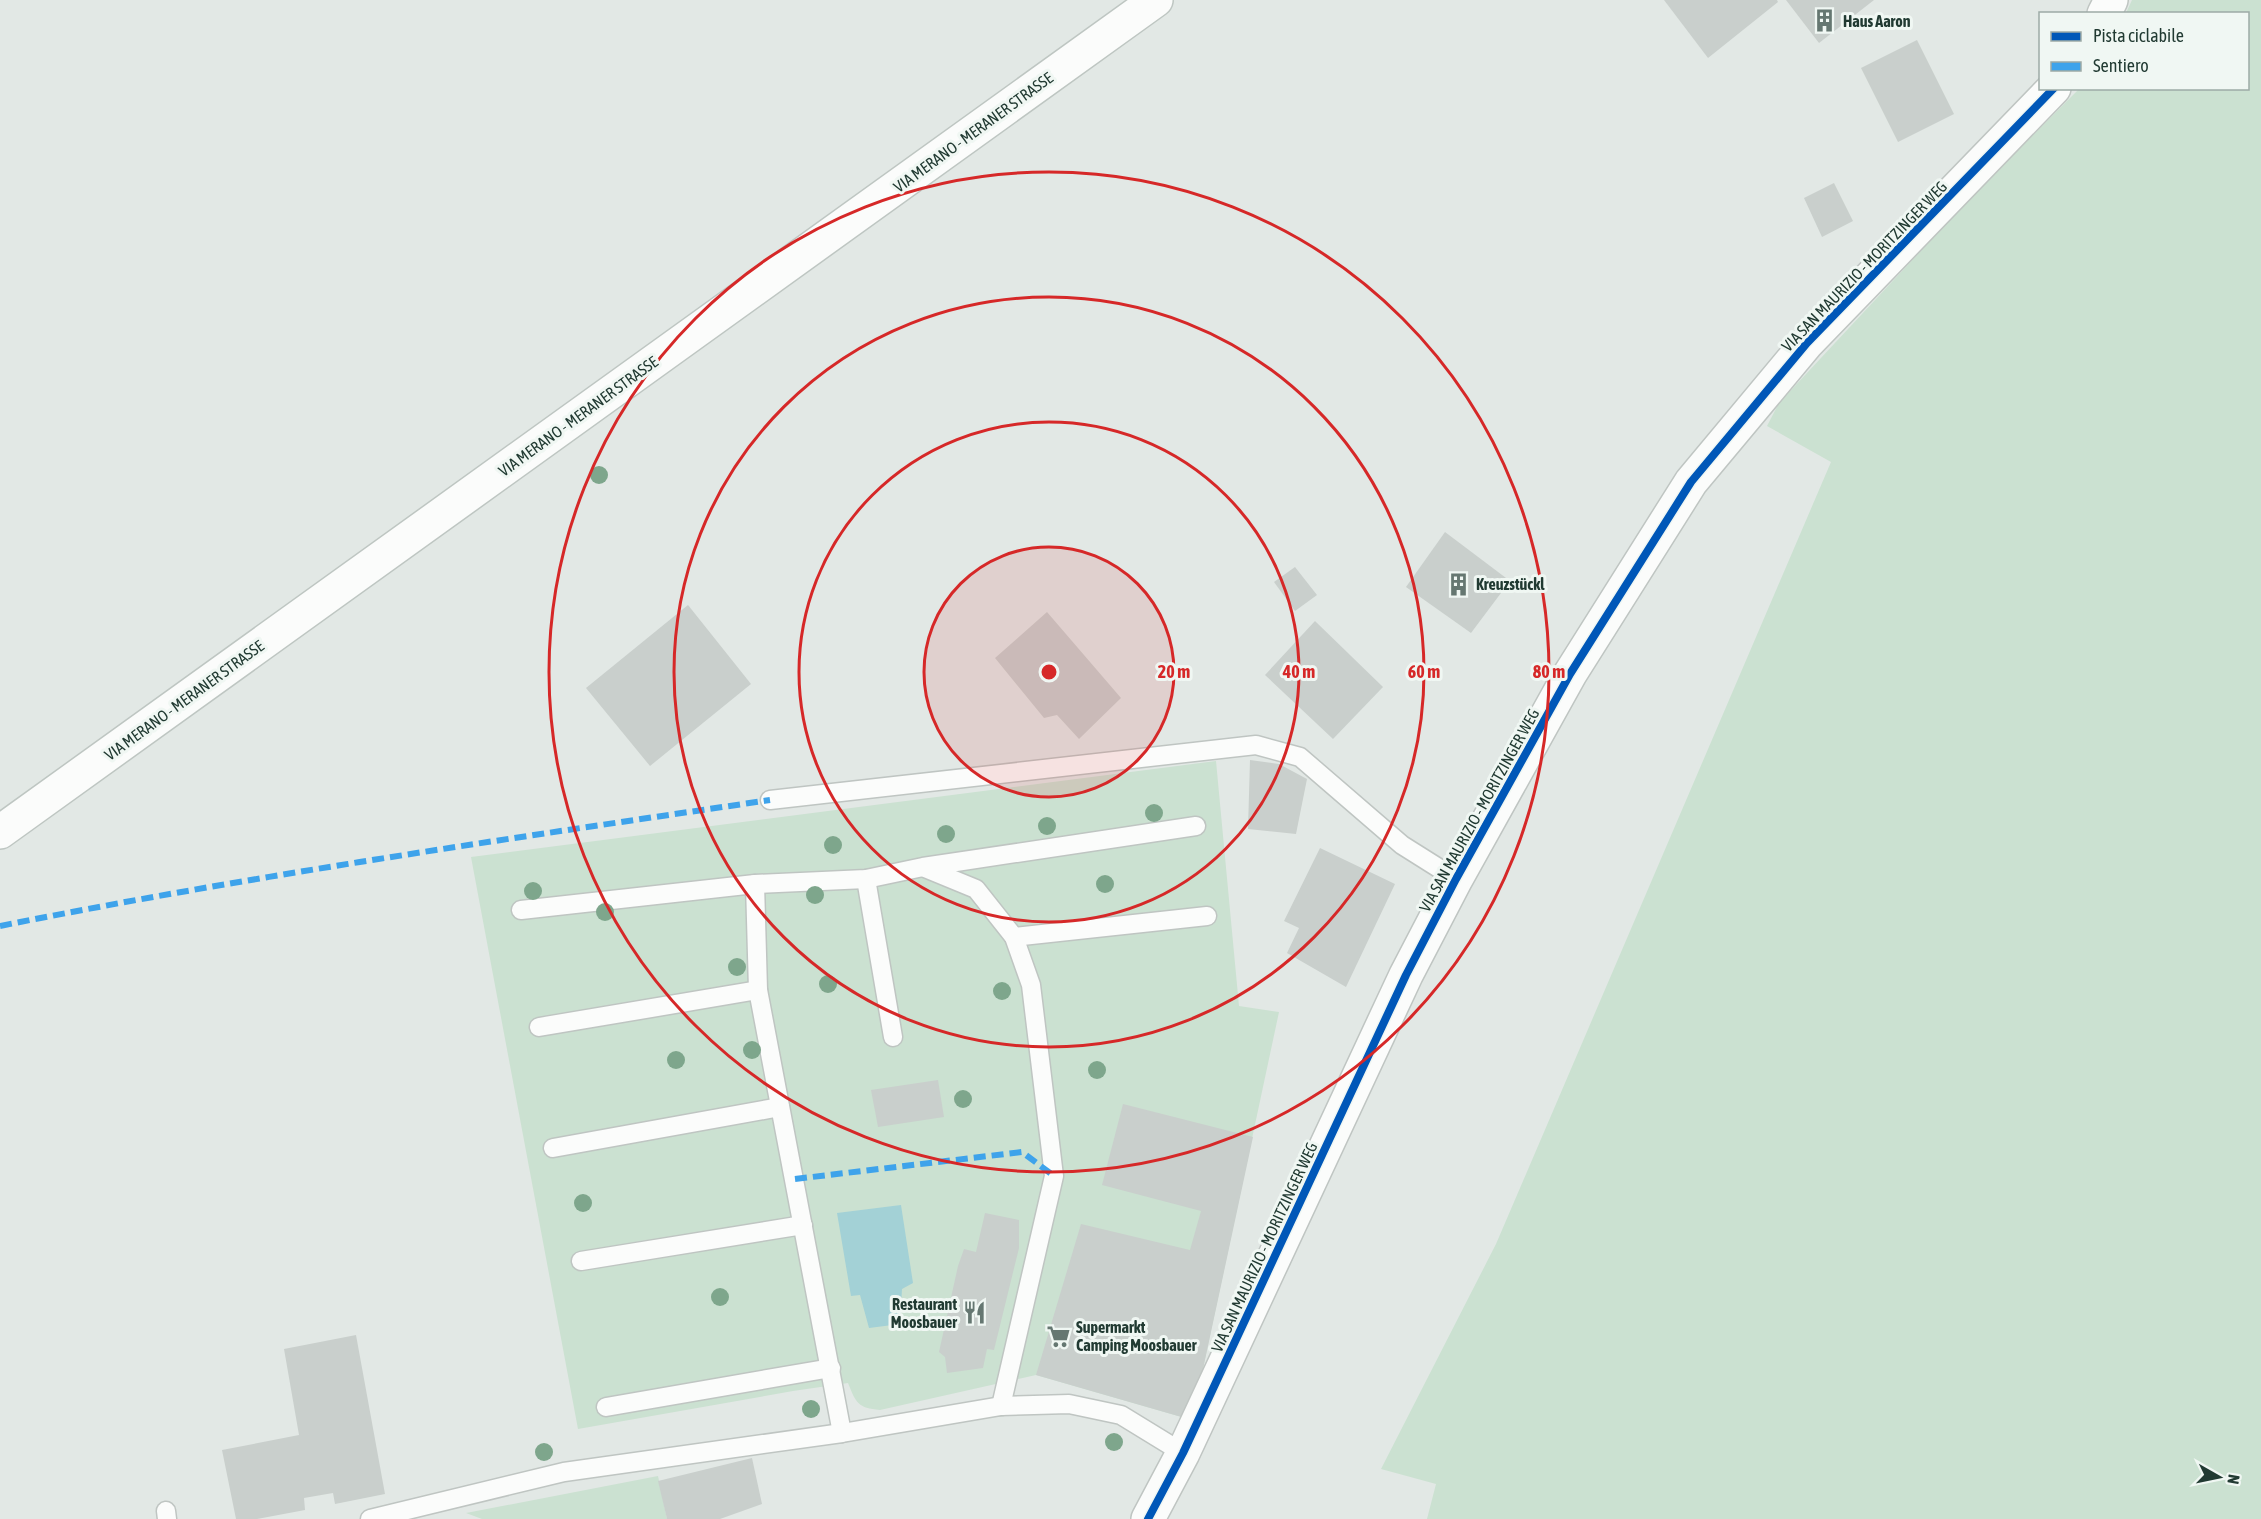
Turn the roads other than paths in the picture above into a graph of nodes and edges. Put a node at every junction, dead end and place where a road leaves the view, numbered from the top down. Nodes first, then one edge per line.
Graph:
1 (1156, 0) edge
2 (2052, 90) edge
3 (770, 800) dead end
4 (1196, 826) dead end
5 (0, 832) edge
6 (923, 867) junction
7 (866, 879) junction
8 (1456, 879) junction
9 (755, 884) junction
10 (521, 910) dead end
11 (1207, 916) dead end
12 (1014, 937) junction
13 (758, 990) junction
14 (539, 1027) dead end
15 (893, 1037) dead end
16 (780, 1107) junction
17 (553, 1148) dead end
18 (803, 1225) junction
19 (581, 1262) dead end
20 (831, 1368) junction
21 (1001, 1406) junction
22 (606, 1407) dead end
23 (842, 1433) junction
24 (1183, 1453) junction
25 (370, 1519) edge
26 (1148, 1519) edge

1 - 5 street, VIA MERANO - MERANER STRASSE
2 - 8 street, VIA SAN MAURIZIO - MORITZINGER WEG
3 - 8 lane
4 - 6 lane
6 - 7 lane
6 - 12 lane
7 - 9 lane
7 - 15 lane
8 - 24 street, VIA SAN MAURIZIO - MORITZINGER WEG
9 - 10 lane
9 - 13 lane
11 - 12 lane
12 - 21 lane
13 - 14 lane
13 - 16 lane
16 - 17 lane
16 - 18 lane
18 - 19 lane
18 - 20 lane
20 - 22 lane
20 - 23 lane
21 - 23 lane
21 - 24 lane
23 - 25 lane
24 - 26 street, VIA SAN MAURIZIO - MORITZINGER WEG

